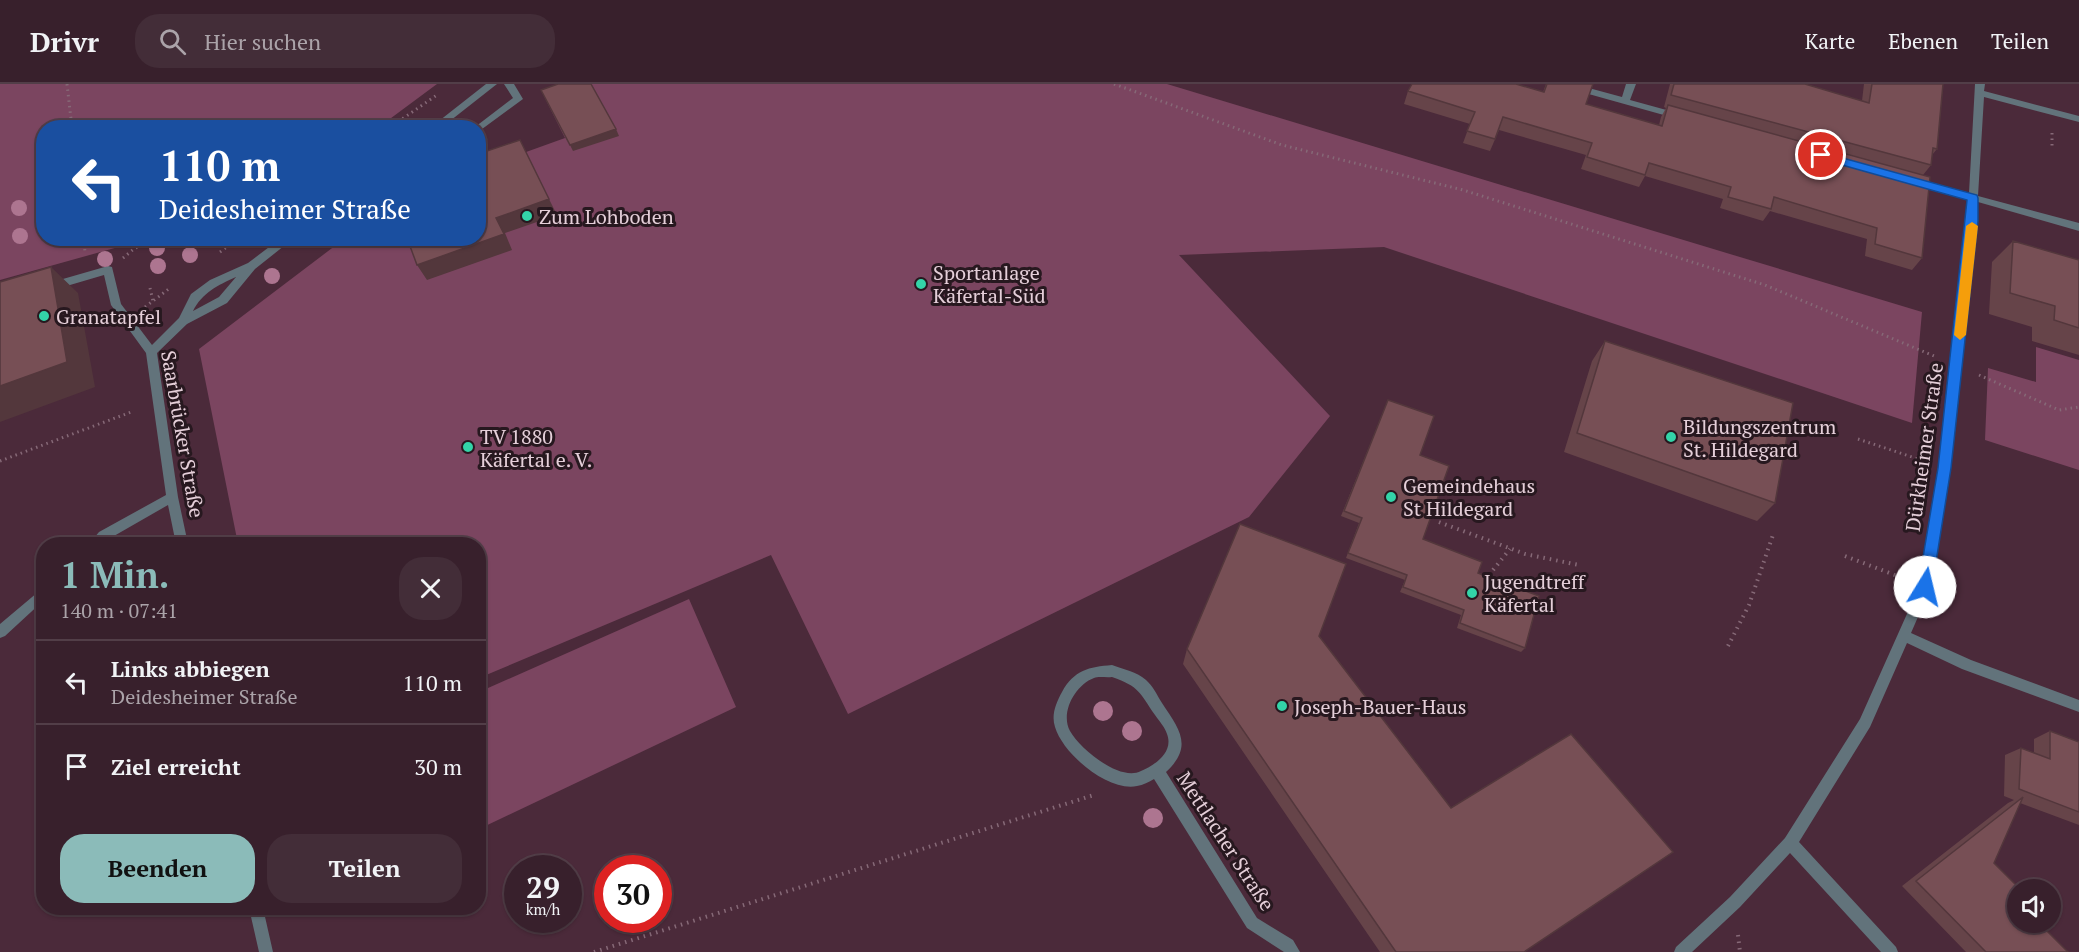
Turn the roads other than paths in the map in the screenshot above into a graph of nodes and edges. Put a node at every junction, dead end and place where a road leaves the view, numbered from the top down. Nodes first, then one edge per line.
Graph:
1 (492, 84) edge
2 (509, 84) edge
3 (1563, 84) edge
4 (1631, 84) edge
5 (1980, 88) edge
6 (1625, 101) junction
7 (2079, 118) edge
8 (445, 120) edge
9 (1693, 120) edge
10 (486, 123) edge
11 (1906, 179) edge
12 (1973, 198) junction
13 (2079, 227) edge
14 (278, 246) edge
15 (252, 266) junction
16 (44, 289) edge
17 (183, 321) junction
18 (151, 352) junction
19 (172, 497) junction
20 (103, 537) edge
21 (181, 537) edge
22 (36, 599) edge
23 (0, 632) edge
24 (1905, 636) junction
25 (2079, 706) edge
26 (1157, 771) junction
27 (1790, 843) junction
28 (258, 915) edge
29 (266, 952) edge
30 (1293, 952) edge
31 (1681, 952) edge
32 (1891, 952) edge

1 - 8 street
2 - 10 street
3 - 6 street
4 - 6 street
5 - 7 street
5 - 12 street, Dürkheimer Straße
6 - 9 street
11 - 12 street
12 - 13 street
12 - 24 street, Dürkheimer Straße
14 - 15 street
15 - 17 street
15 - 17 street
16 - 18 street, Saarbrücker Straße
17 - 18 street
18 - 19 street, Saarbrücker Straße
19 - 20 street
19 - 21 street, Saarbrücker Straße
22 - 23 street
24 - 25 street
24 - 27 street, Dürkheimer Straße
26 - 26 street, Mettlacher Straße
26 - 30 street, Mettlacher Straße
27 - 31 street, Dürkheimer Straße
27 - 32 street
28 - 29 street

